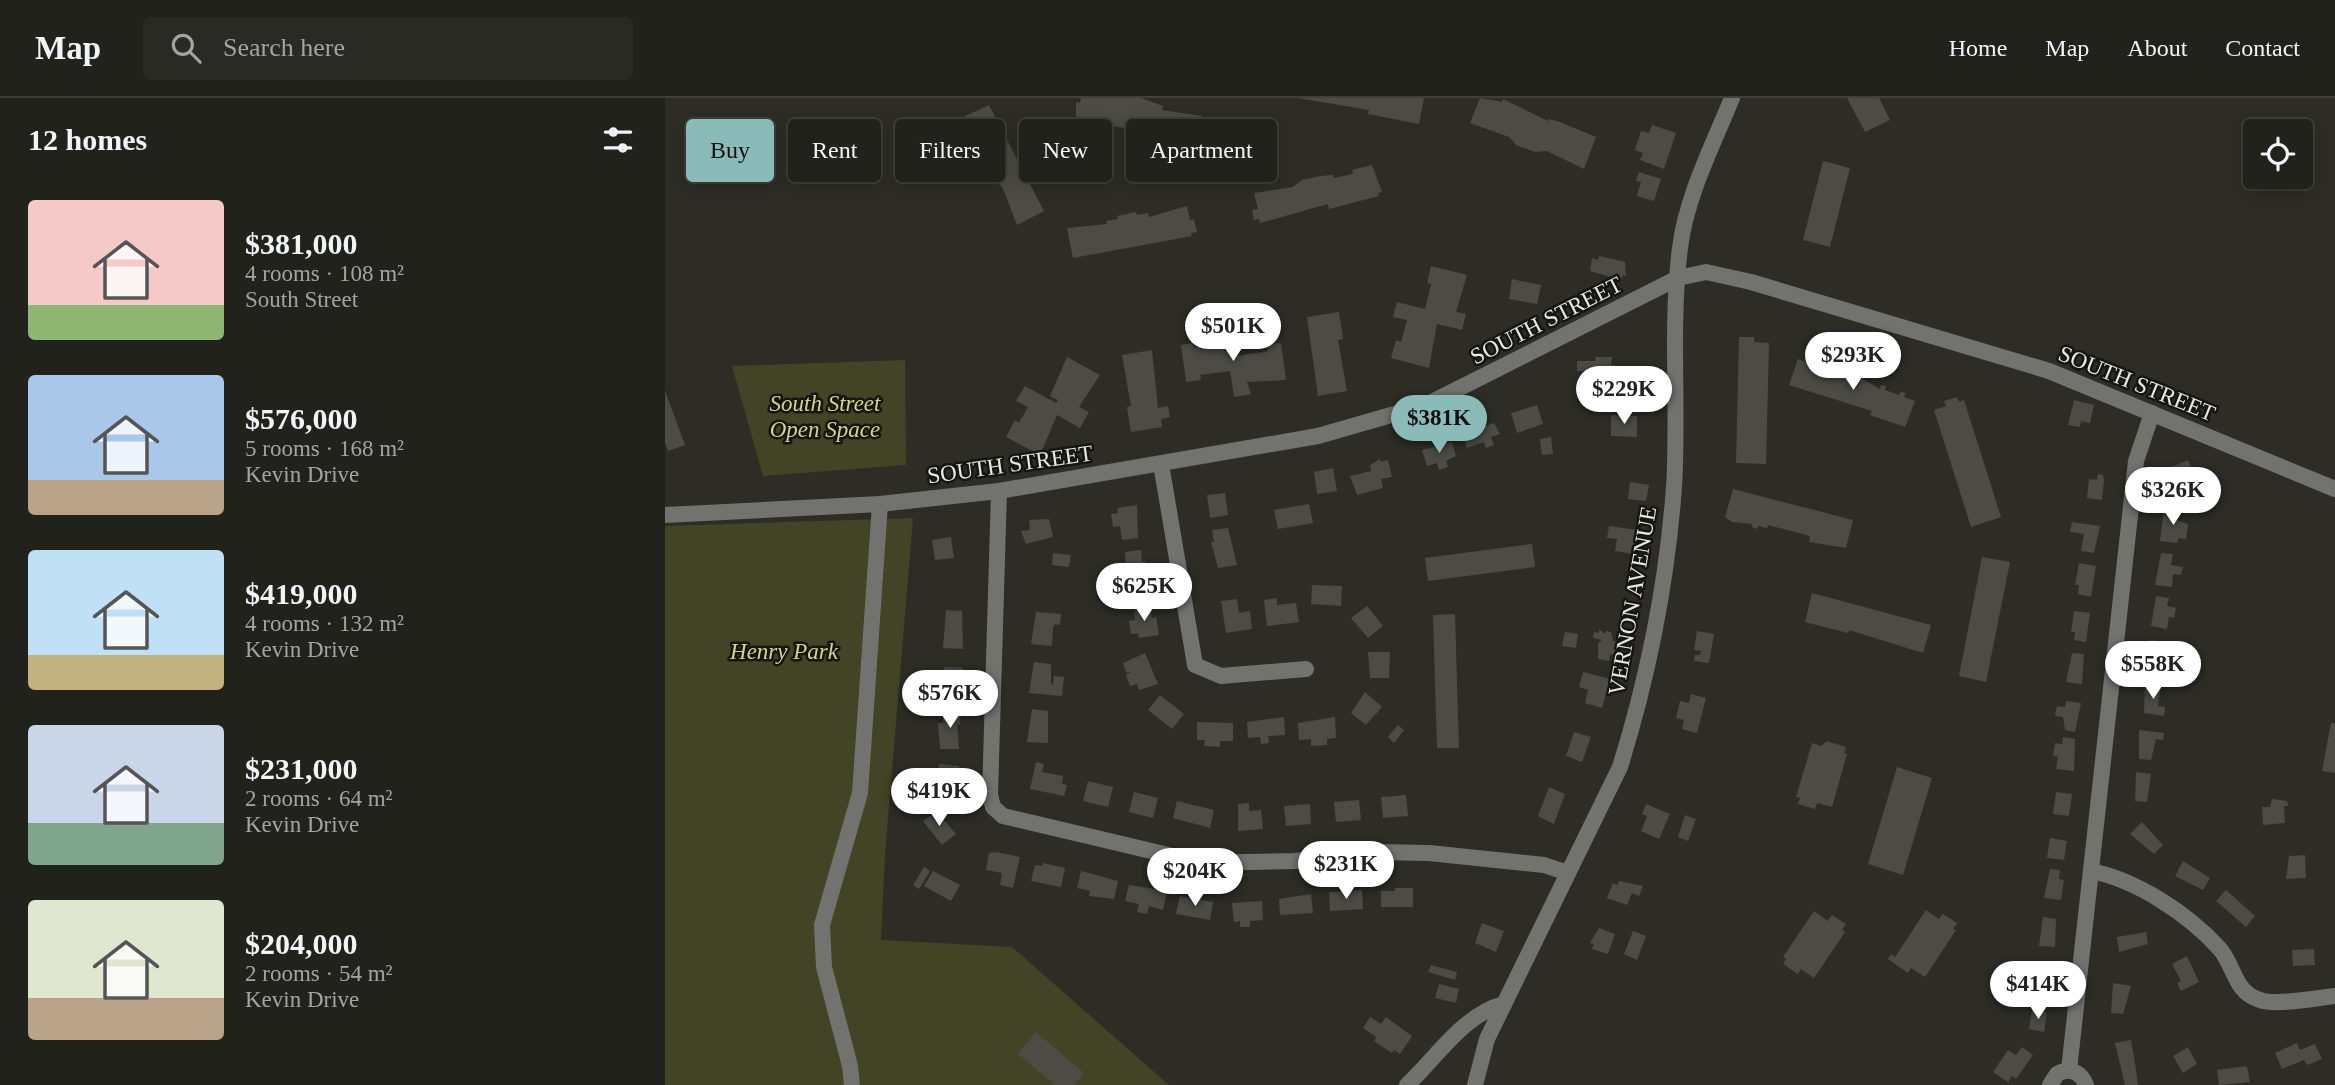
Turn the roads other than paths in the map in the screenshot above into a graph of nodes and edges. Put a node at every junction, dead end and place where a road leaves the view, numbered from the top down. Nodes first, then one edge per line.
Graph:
1 (1731, 98) edge
2 (1678, 278) junction
3 (2152, 413) junction
4 (1161, 464) junction
5 (2335, 489) edge
6 (999, 491) junction
7 (880, 504) junction
8 (665, 515) edge
9 (1306, 669) dead end
10 (2091, 871) junction
11 (1568, 873) junction
12 (2335, 996) edge
13 (1504, 1004) junction
14 (2069, 1070) junction
15 (852, 1085) edge
16 (1407, 1085) edge
17 (1475, 1085) edge
18 (2050, 1085) edge
19 (2086, 1085) edge

1 - 2 street, VERNON AVENUE
2 - 3 street, SOUTH STREET
2 - 4 street, SOUTH STREET
2 - 11 street, VERNON AVENUE
3 - 5 street, SOUTH STREET
3 - 10 street
4 - 6 street, SOUTH STREET
4 - 9 street
6 - 7 street, SOUTH STREET
6 - 11 street
7 - 8 street, SOUTH STREET
7 - 15 street
10 - 12 street
10 - 14 street
11 - 13 street, VERNON AVENUE
13 - 16 street
13 - 17 street, VERNON AVENUE
14 - 18 street
14 - 19 street

